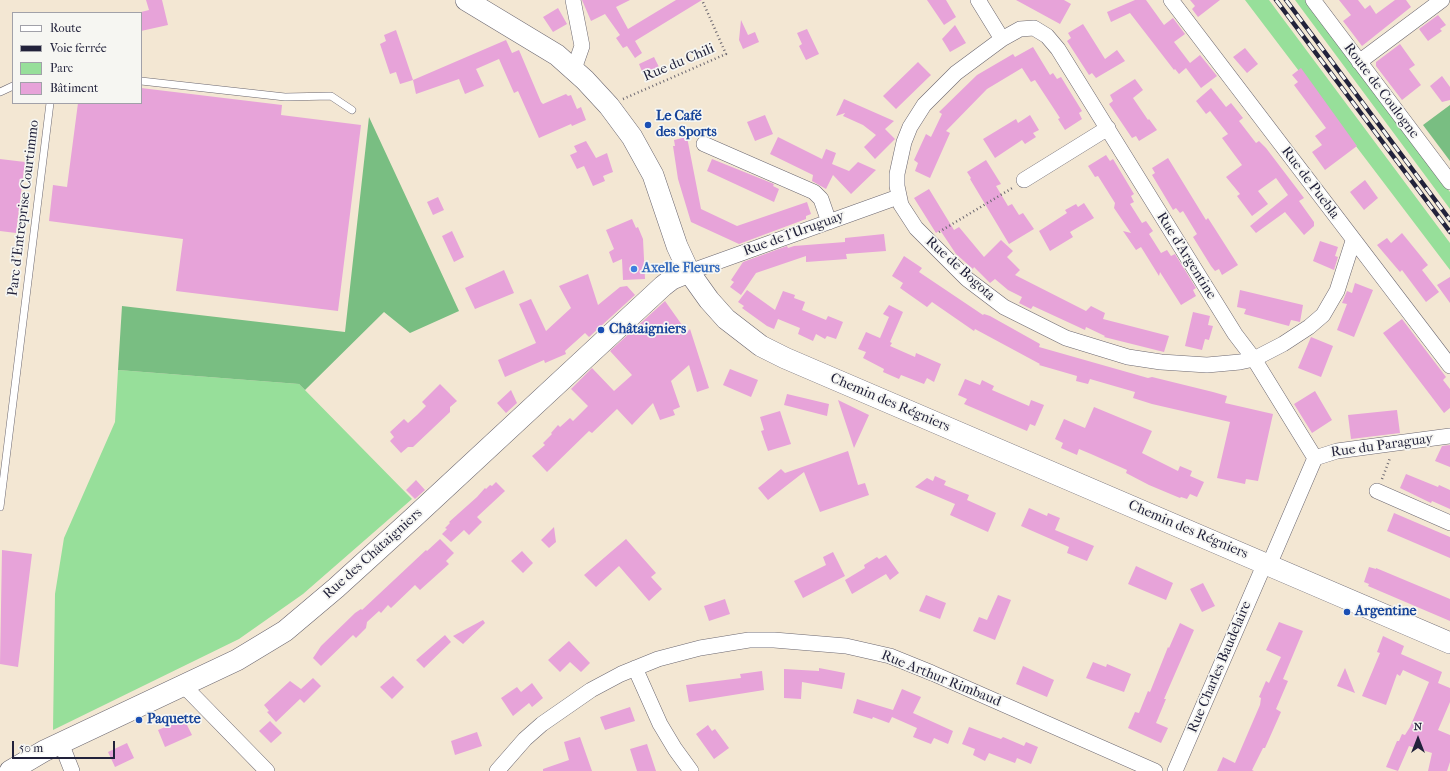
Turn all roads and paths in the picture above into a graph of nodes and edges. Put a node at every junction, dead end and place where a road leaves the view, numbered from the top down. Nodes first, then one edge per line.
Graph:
1 (466, 0) edge
2 (573, 0) edge
3 (702, 0) edge
4 (978, 0) edge
5 (1171, 0) edge
6 (1313, 0) edge
7 (1442, 0) edge
8 (1002, 39) junction
9 (1360, 62) junction
10 (574, 69) junction
11 (142, 81) edge
12 (12, 86) edge
13 (0, 92) edge
14 (50, 104) edge
15 (609, 106) junction
16 (352, 110) dead end
17 (1108, 128) junction
18 (704, 144) dead end
19 (1024, 180) joint
20 (1450, 182) edge
21 (898, 197) junction
22 (829, 222) junction
23 (926, 240) junction
24 (1353, 241) junction
25 (689, 272) junction
26 (1254, 359) junction
27 (1450, 366) edge
28 (1450, 436) edge
29 (1396, 443) junction
30 (1315, 458) junction
31 (1377, 491) joint
32 (0, 507) edge
33 (1450, 523) edge
34 (1267, 564) junction
35 (1450, 643) edge
36 (635, 668) junction
37 (184, 686) junction
38 (61, 743) junction
39 (10, 771) edge
40 (72, 771) edge
41 (268, 771) edge
42 (497, 771) edge
43 (691, 771) edge
44 (1155, 771) edge
45 (1175, 771) edge

1 - 10 main road, Chemin des Régniers
2 - 10 street
3 - 15 path, Rue du Chili
4 - 8 street
5 - 24 street, Rue de Puebla
6 - 9 street, Route de Coulogne
7 - 9 street
8 - 17 street, Rue d'Argentine
8 - 21 street, Rue de Bogota
9 - 20 street, Route de Coulogne
10 - 15 main road, Chemin des Régniers
11 - 16 lane
12 - 13 lane
14 - 32 lane, Parc d'Entreprise Courtimmo
15 - 25 main road, Chemin des Régniers
17 - 19 street
17 - 26 street, Rue d'Argentine
18 - 22 street
19 - 23 path
21 - 22 street, Rue de l'Uruguay
21 - 23 street, Rue de Bogota
22 - 25 street, Rue de l'Uruguay
23 - 26 street, Rue de Bogota
24 - 26 street
24 - 27 street, Rue de Puebla
25 - 34 main road, Chemin des Régniers
25 - 37 main road, Rue des Châtaigniers
26 - 30 street, Rue d'Argentine
28 - 29 street, Rue du Paraguay
29 - 30 street, Rue du Paraguay
29 - 31 path
30 - 34 street
31 - 33 street
34 - 35 main road, Chemin des Régniers
34 - 45 street, Rue Charles Baudelaire
36 - 42 street, Rue Arthur Rimbaud
36 - 43 street
36 - 44 street, Rue Arthur Rimbaud
37 - 38 main road, Rue des Châtaigniers
37 - 41 street
38 - 39 main road, Rue des Châtaigniers
38 - 40 street

